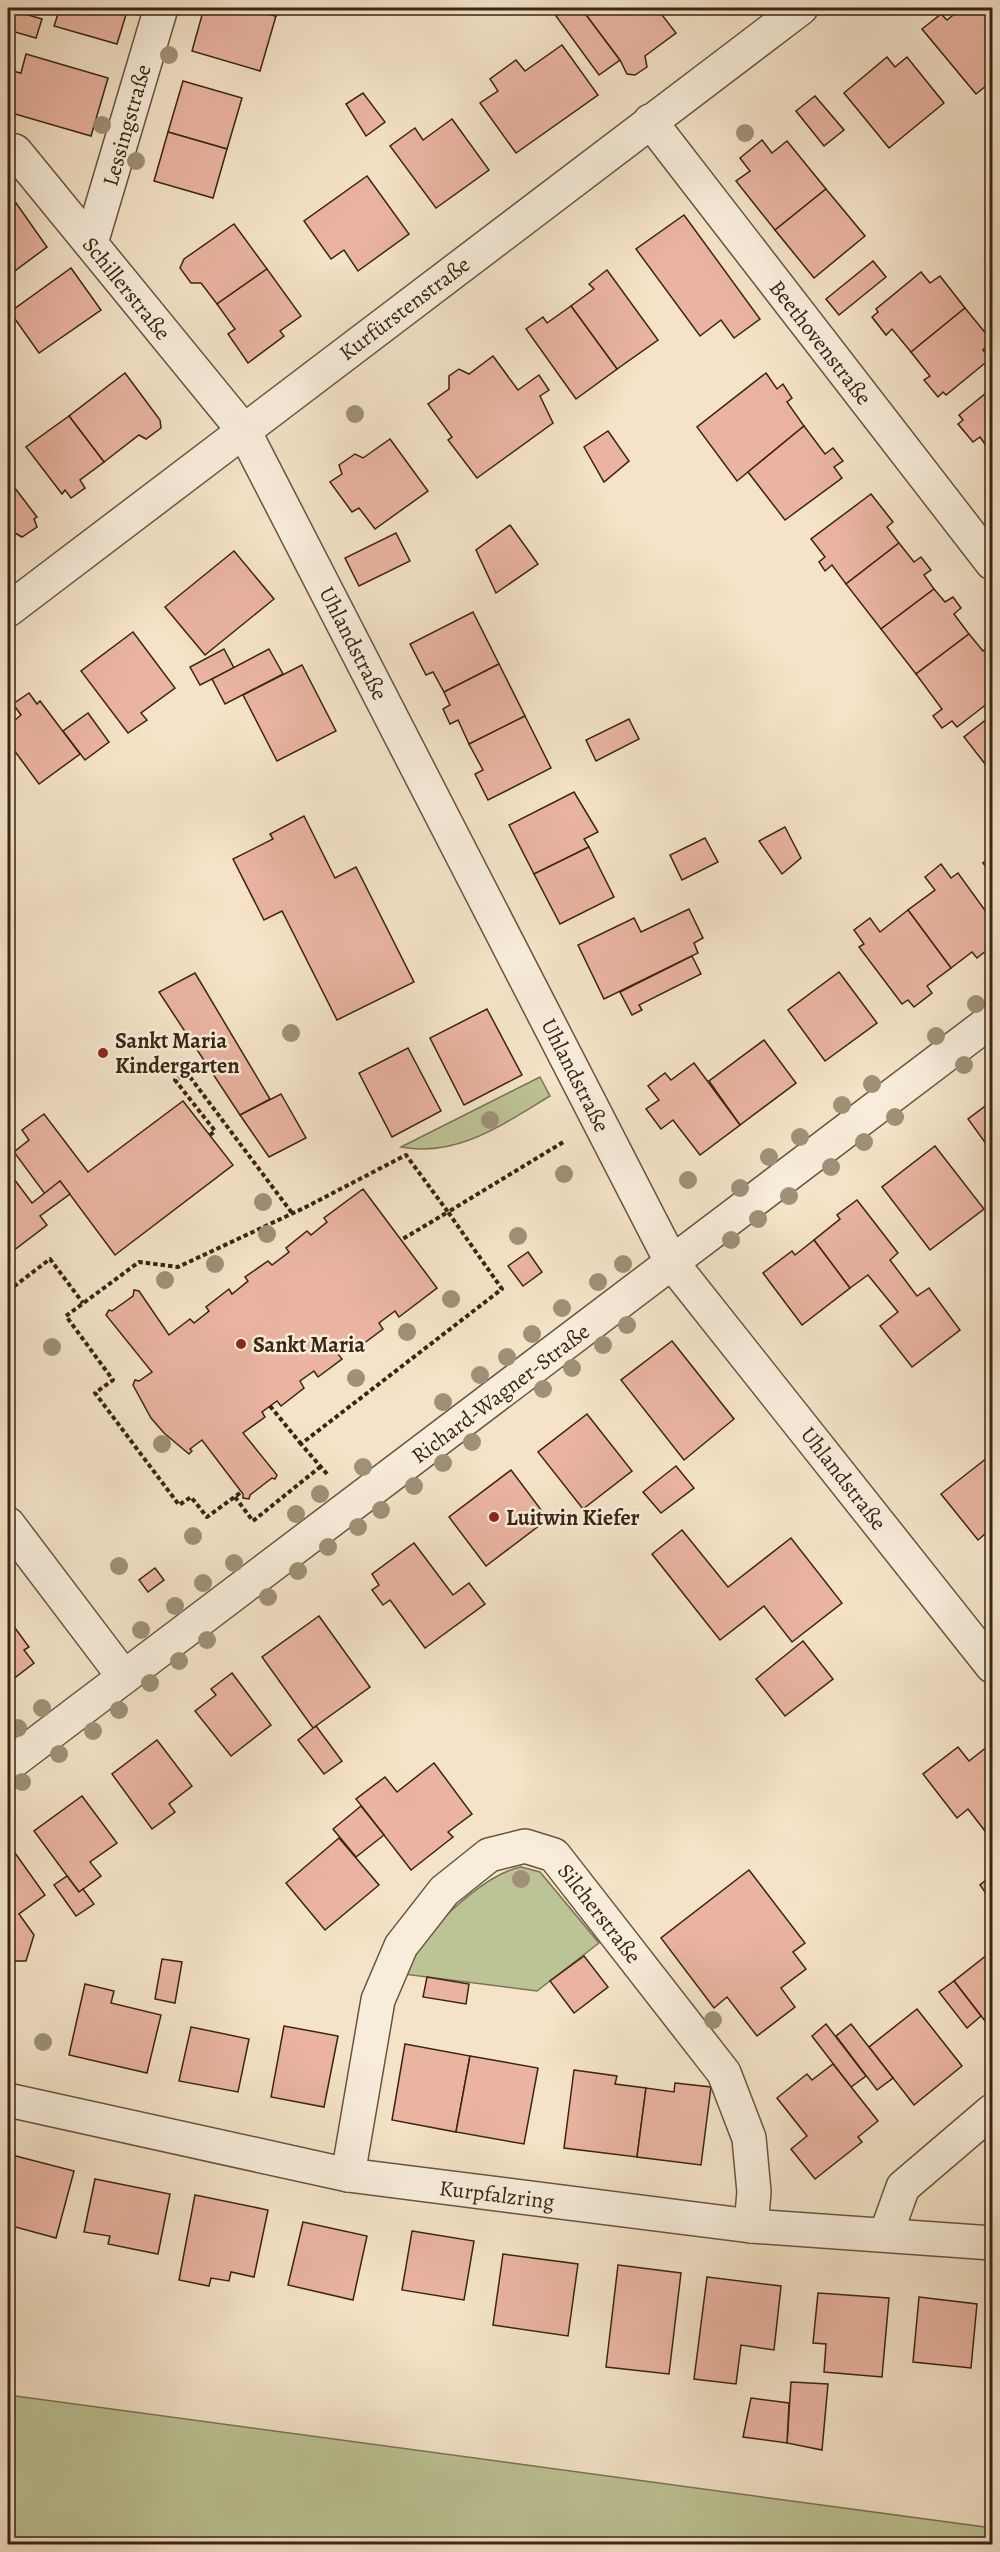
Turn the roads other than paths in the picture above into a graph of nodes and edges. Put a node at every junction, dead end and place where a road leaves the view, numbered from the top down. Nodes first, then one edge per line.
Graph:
1 (161, 8) edge
2 (801, 8) edge
3 (650, 121) junction
4 (8, 149) edge
5 (92, 243) junction
6 (244, 431) junction
7 (993, 563) edge
8 (8, 610) edge
9 (993, 1020) edge
10 (672, 1263) junction
11 (8, 1524) edge
12 (993, 1666) edge
13 (124, 1677) junction
14 (8, 1766) edge
15 (8, 2100) edge
16 (993, 2111) edge
17 (348, 2175) junction
18 (751, 2226) junction
19 (886, 2234) junction
20 (993, 2243) edge

1 - 5 street, Lessingstraße
2 - 3 street, Kurfürstenstraße
3 - 6 street, Kurfürstenstraße
3 - 7 street, Beethovenstraße
4 - 5 street, Schillerstraße
5 - 6 street, Schillerstraße
6 - 8 street, Kurfürstenstraße
6 - 10 street, Uhlandstraße
9 - 10 street, Richard-Wagner-Straße
10 - 12 street, Uhlandstraße
10 - 13 street, Richard-Wagner-Straße
11 - 13 street
13 - 14 street, Richard-Wagner-Straße
15 - 17 street, Kurpfalzring
16 - 19 street
17 - 18 street, Kurpfalzring
17 - 18 street, Silcherstraße
18 - 19 street, Kurpfalzring
19 - 20 street, Kurpfalzring

